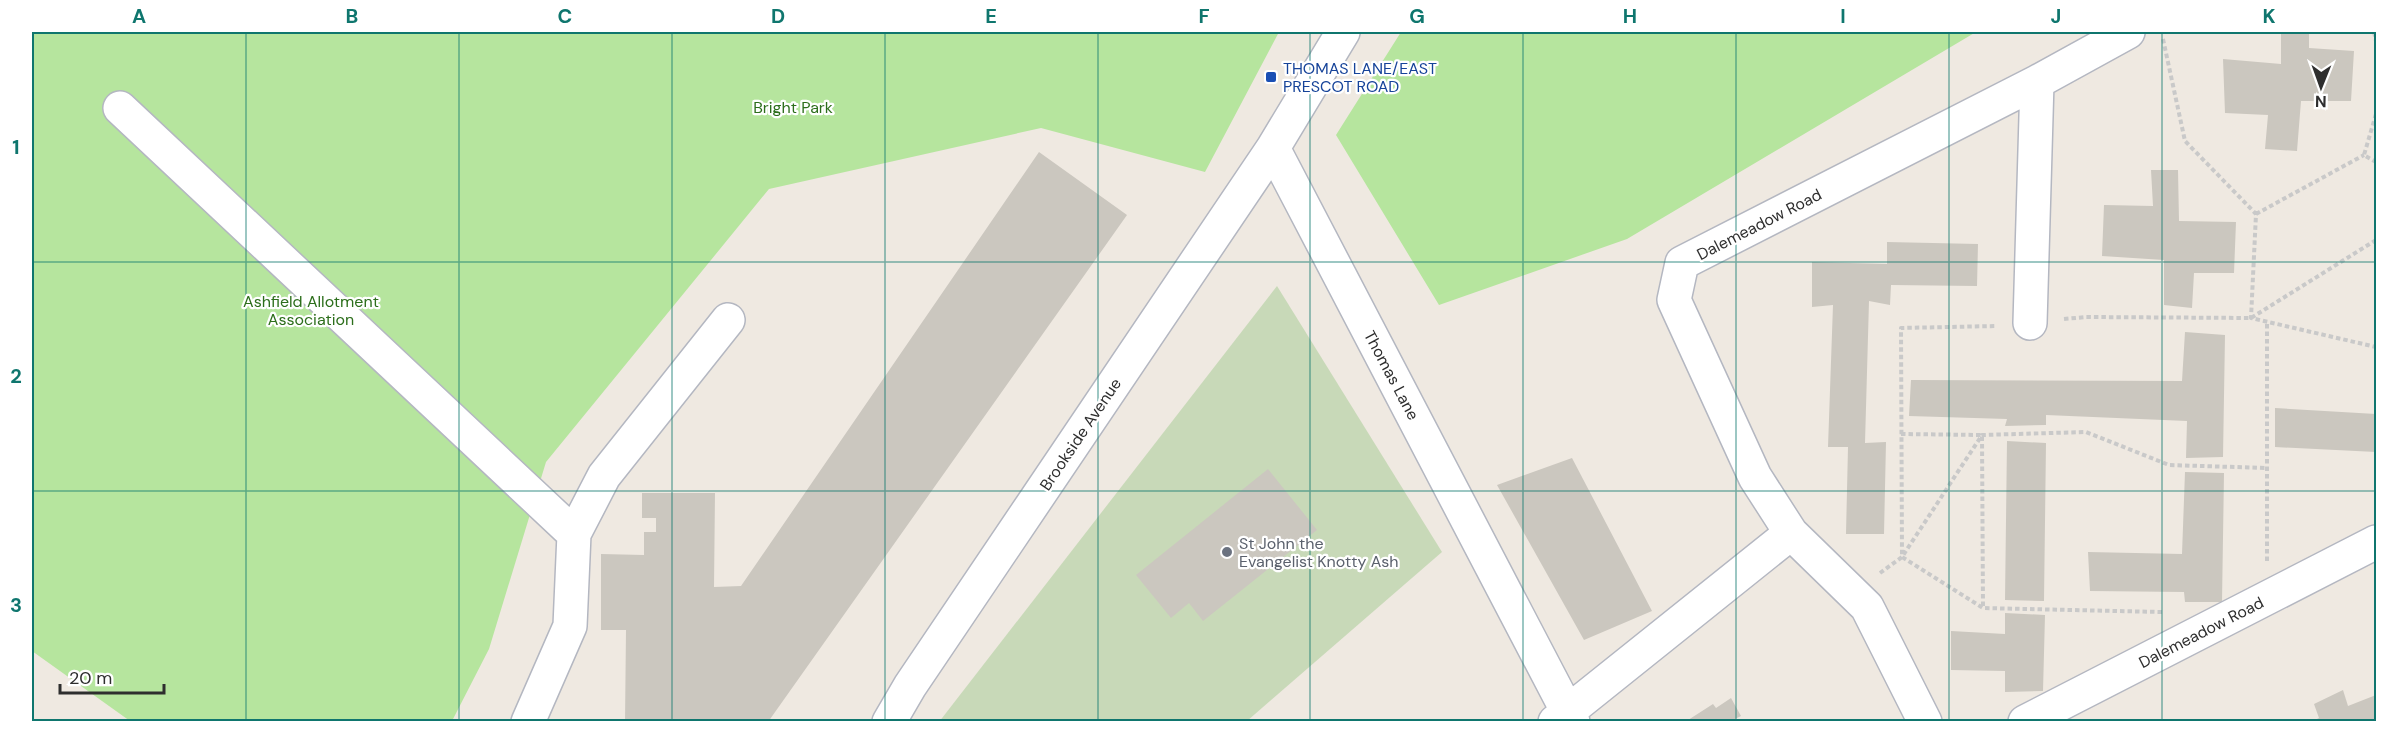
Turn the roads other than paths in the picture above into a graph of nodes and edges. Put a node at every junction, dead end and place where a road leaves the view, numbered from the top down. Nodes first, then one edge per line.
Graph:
1 (1342, 32) edge
2 (2128, 32) edge
3 (2037, 82) junction
4 (120, 108) dead end
5 (1273, 148) junction
6 (728, 321) dead end
7 (2030, 323) road end
8 (1791, 533) junction
9 (574, 534) junction
10 (2376, 542) edge
11 (1565, 718) edge
12 (528, 722) edge
13 (889, 722) edge
14 (1925, 722) edge
15 (2025, 722) edge

1 - 5 street
2 - 3 street, Dalemeadow Road
3 - 7 street
3 - 8 street, Dalemeadow Road
4 - 9 street
5 - 11 street, Thomas Lane
5 - 13 street, Brookside Avenue
6 - 9 street
8 - 11 street
8 - 14 street, Dalemeadow Road
9 - 12 street
10 - 15 street, Dalemeadow Road

